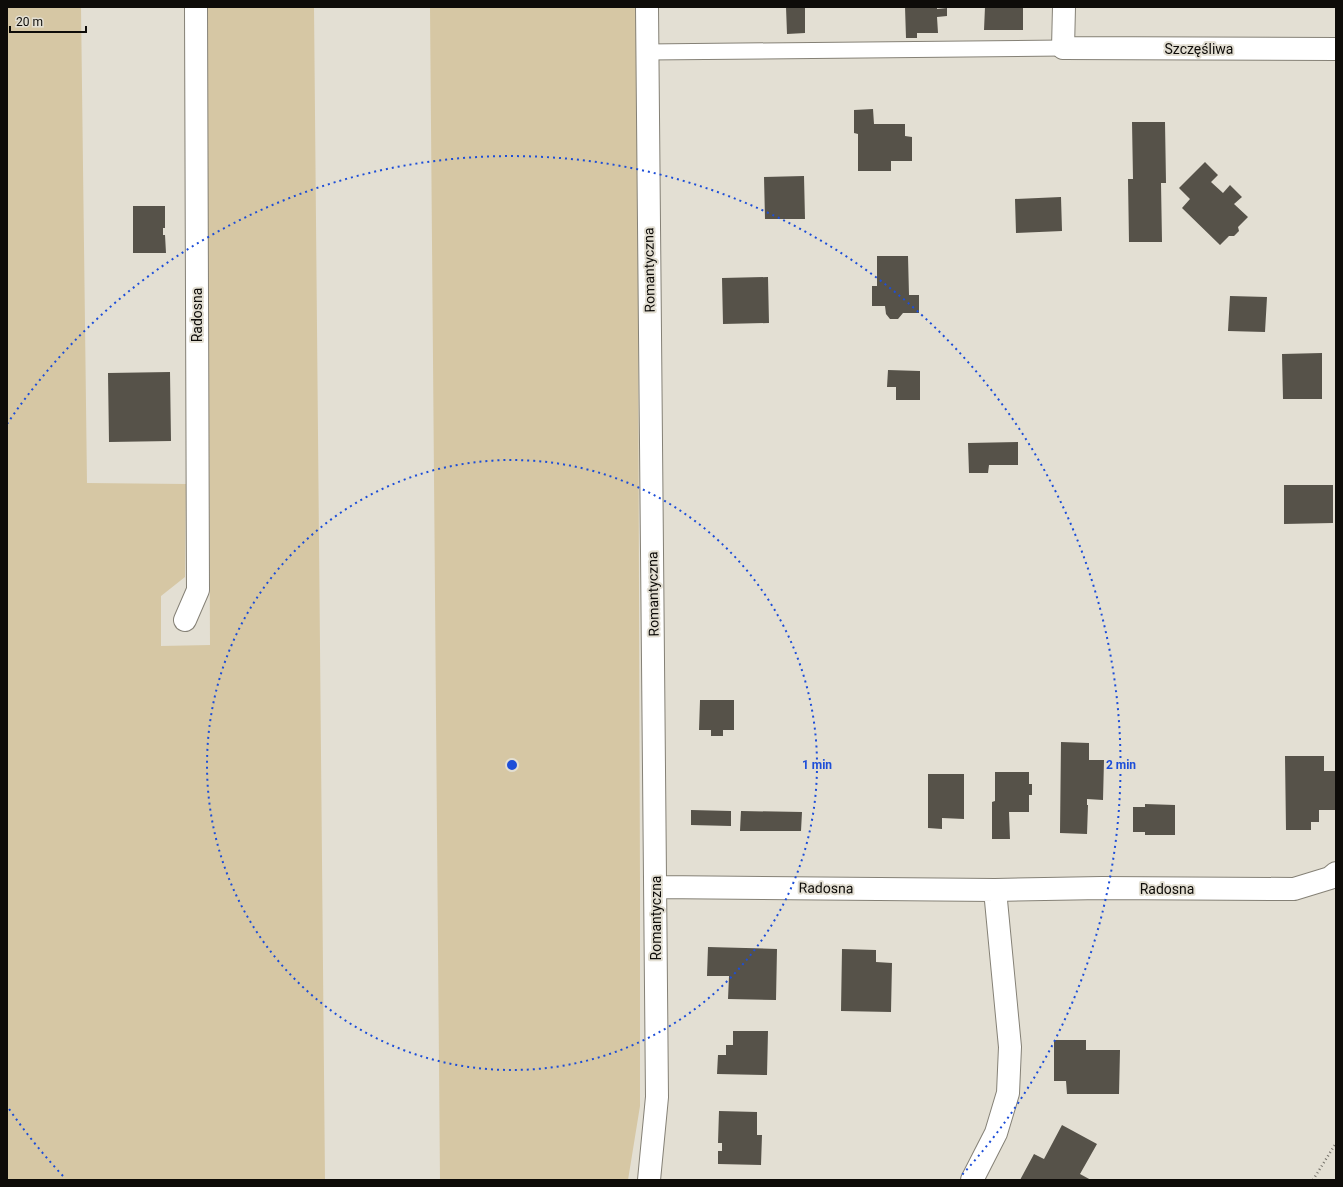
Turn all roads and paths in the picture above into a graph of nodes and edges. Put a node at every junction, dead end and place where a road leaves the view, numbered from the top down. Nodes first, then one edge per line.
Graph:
1 (196, 7) edge
2 (647, 7) edge
3 (1064, 7) edge
4 (1063, 48) junction
5 (1336, 49) edge
6 (647, 52) junction
7 (185, 620) dead end
8 (1336, 873) edge
9 (656, 887) junction
10 (995, 890) junction
11 (1336, 1143) edge
12 (649, 1180) edge
13 (972, 1180) edge
14 (1313, 1180) edge

1 - 7 street, Radosna
2 - 6 street, Romantyczna
3 - 4 street
4 - 5 street, Szczęśliwa
4 - 6 lane
6 - 9 street, Romantyczna
8 - 10 street, Radosna
9 - 10 street, Radosna
9 - 12 street, Romantyczna
10 - 13 street
11 - 14 path

